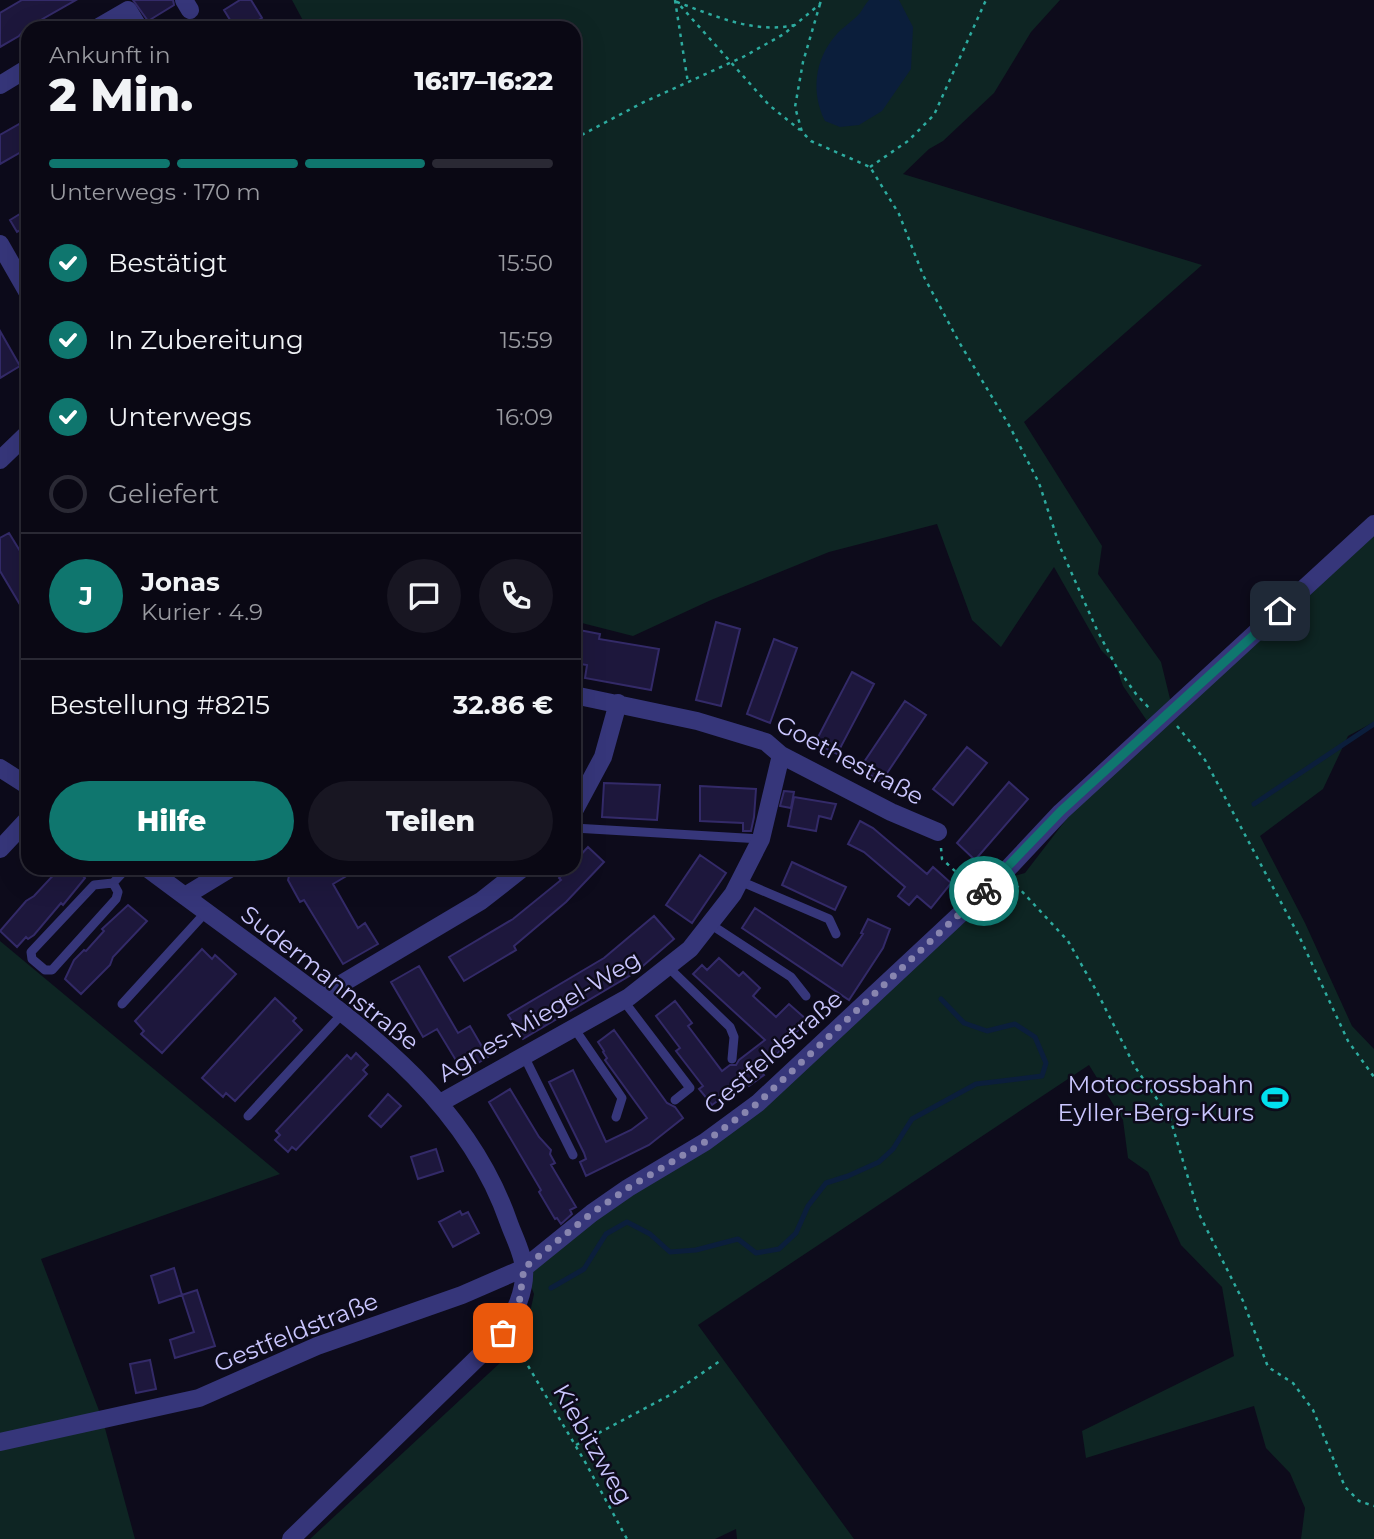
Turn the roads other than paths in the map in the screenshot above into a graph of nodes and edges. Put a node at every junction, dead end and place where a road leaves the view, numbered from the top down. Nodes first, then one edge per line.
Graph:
1 (125, 5) edge
2 (106, 21) edge
3 (135, 21) edge
4 (21, 72) edge
5 (0, 85) edge
6 (0, 244) edge
7 (21, 281) edge
8 (21, 439) edge
9 (1, 458) edge
10 (1374, 524) edge
11 (581, 696) edge
12 (618, 703) junction
13 (781, 755) junction
14 (0, 768) edge
15 (21, 782) edge
16 (581, 798) edge
17 (21, 826) edge
18 (581, 828) edge
19 (939, 832) road end
20 (761, 839) junction
21 (0, 849) edge
22 (120, 875) edge
23 (156, 875) edge
24 (219, 875) edge
25 (514, 875) edge
26 (740, 881) junction
27 (113, 883) junction
28 (184, 896) junction
29 (206, 912) junction
30 (710, 924) junction
31 (836, 934) dead end
32 (668, 967) junction
33 (320, 996) junction
34 (806, 996) dead end
35 (623, 1000) junction
36 (122, 1004) dead end
37 (343, 1013) junction
38 (574, 1028) junction
39 (524, 1056) junction
40 (733, 1059) dead end
41 (675, 1100) dead end
42 (440, 1103) junction
43 (248, 1116) dead end
44 (616, 1117) dead end
45 (573, 1155) dead end
46 (524, 1268) junction
47 (0, 1442) edge
48 (291, 1539) edge

1 - 2 street
1 - 3 street
4 - 5 street
6 - 7 street
8 - 9 street
10 - 46 street, Gestfeldstraße
11 - 12 street, Goethestraße
12 - 13 street, Goethestraße
12 - 16 street
13 - 19 street, Goethestraße
13 - 20 street, Agnes-Miegel-Weg
14 - 15 street
17 - 21 street
18 - 20 lane
20 - 26 street, Agnes-Miegel-Weg
22 - 27 lane
23 - 28 street, Sudermannstraße
24 - 28 street
25 - 33 street
26 - 30 street, Agnes-Miegel-Weg
26 - 31 lane
27 - 27 lane
28 - 29 street, Sudermannstraße
29 - 33 street, Sudermannstraße
29 - 36 lane
30 - 32 street, Agnes-Miegel-Weg
30 - 34 lane
32 - 35 street, Agnes-Miegel-Weg
32 - 40 lane
33 - 37 street, Sudermannstraße
35 - 38 street, Agnes-Miegel-Weg
35 - 41 lane
37 - 42 street, Sudermannstraße
37 - 43 lane
38 - 39 street, Agnes-Miegel-Weg
38 - 44 lane
39 - 42 street, Agnes-Miegel-Weg
39 - 45 lane
42 - 46 street, Sudermannstraße
46 - 47 street, Gestfeldstraße
46 - 48 street, Sudermannstraße

